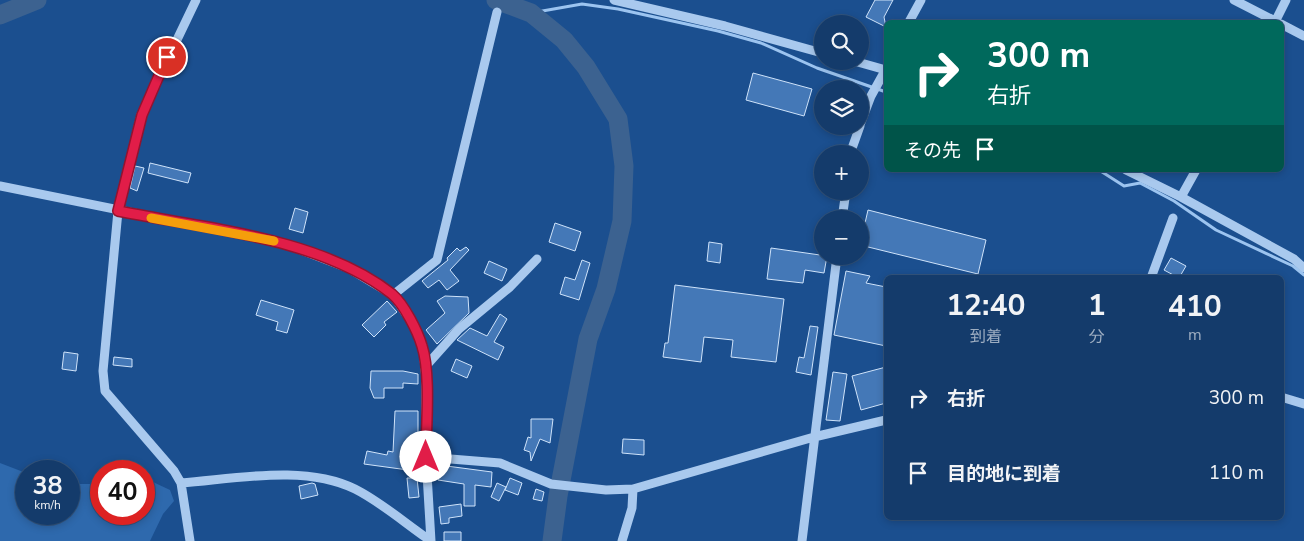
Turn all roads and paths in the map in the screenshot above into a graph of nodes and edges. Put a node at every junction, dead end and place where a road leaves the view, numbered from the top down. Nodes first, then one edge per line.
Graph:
1 (196, 0) edge
2 (614, 0) edge
3 (921, 0) edge
4 (1234, 0) edge
5 (1286, 0) edge
6 (497, 12) dead end
7 (910, 20) edge
8 (1271, 20) edge
9 (1278, 20) edge
10 (1284, 26) edge
11 (1304, 36) edge
12 (814, 50) edge
13 (869, 66) edge
14 (884, 70) edge
15 (884, 74) edge
16 (869, 101) edge
17 (1130, 172) edge
18 (1195, 172) edge
19 (0, 186) edge
20 (1181, 197) junction
21 (118, 211) junction
22 (1173, 218) dead end
23 (537, 259) dead end
24 (836, 265) edge
25 (1304, 268) edge
26 (1152, 275) edge
27 (393, 295) junction
28 (425, 367) junction
29 (1284, 398) edge
30 (1304, 404) edge
31 (884, 420) edge
32 (814, 437) junction
33 (426, 457) junction
34 (181, 483) junction
35 (633, 489) junction
36 (190, 541) edge
37 (431, 541) edge
38 (622, 541) edge
39 (802, 541) edge

1 - 21 street
2 - 12 street
3 - 7 street
4 - 8 street
5 - 9 street
6 - 27 street
10 - 11 street
13 - 14 street
15 - 16 street
17 - 20 street
18 - 20 street
19 - 21 street
20 - 25 street
21 - 27 street
21 - 34 street
22 - 26 street
23 - 28 street
24 - 32 street
27 - 28 street
28 - 33 street
29 - 30 street
31 - 32 street
32 - 35 street
32 - 39 street
33 - 35 street
33 - 37 street
34 - 36 street
34 - 37 street
35 - 38 street

